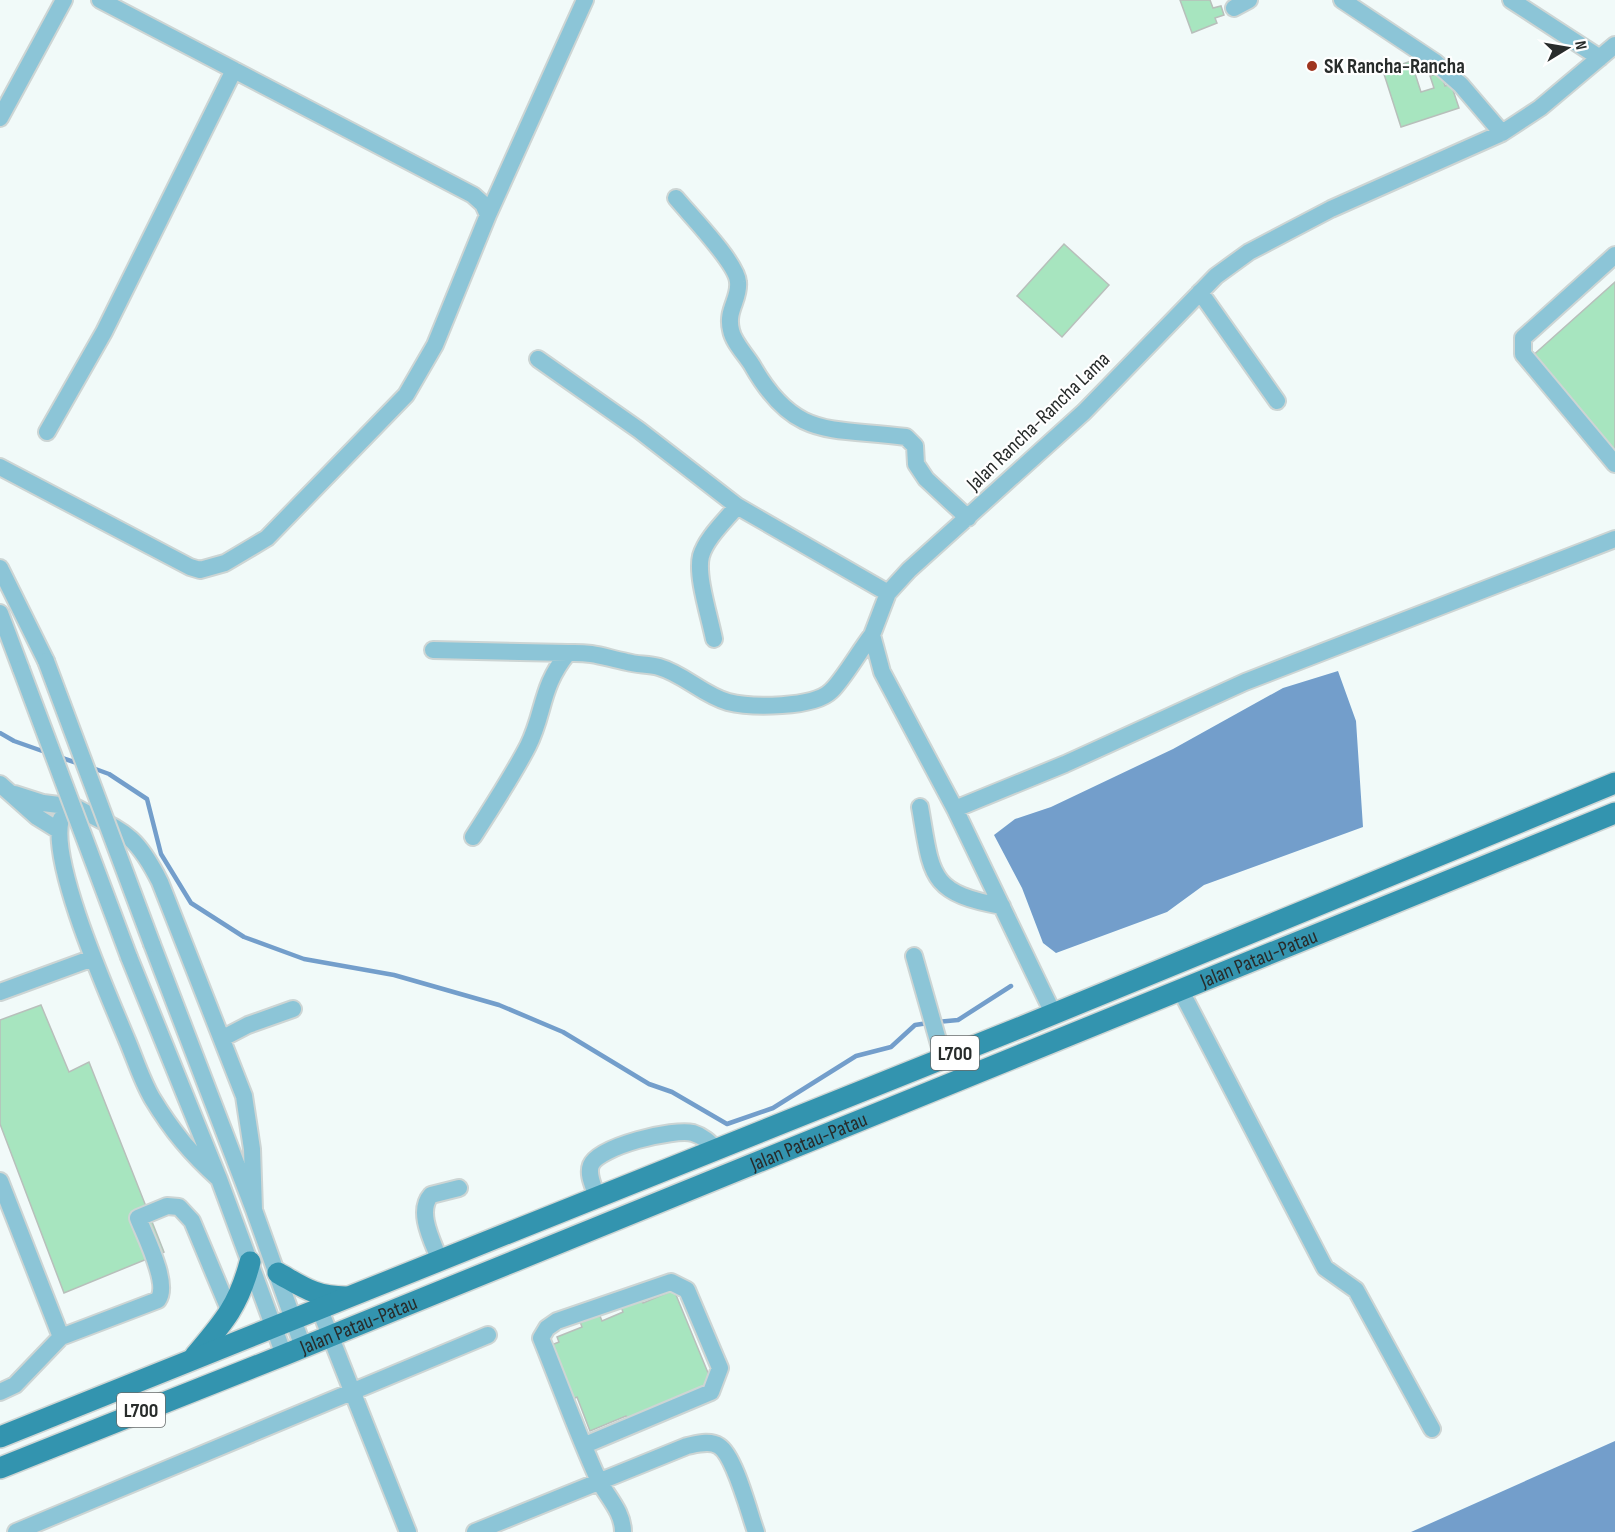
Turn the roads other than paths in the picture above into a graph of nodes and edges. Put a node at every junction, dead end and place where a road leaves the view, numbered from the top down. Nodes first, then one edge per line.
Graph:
1 (64, 0) edge
2 (100, 0) edge
3 (585, 0) edge
4 (1249, 0) edge
5 (1342, 0) edge
6 (1511, 0) edge
7 (1234, 8) dead end
8 (1615, 45) edge
9 (1600, 58) junction
10 (234, 70) junction
11 (0, 118) edge
12 (1502, 133) junction
13 (676, 198) dead end
14 (488, 215) junction
15 (1615, 255) edge
16 (1200, 292) junction
17 (538, 359) dead end
18 (1277, 401) dead end
19 (47, 432) dead end
20 (1615, 464) edge
21 (0, 467) edge
22 (737, 506) junction
23 (968, 518) junction
24 (1615, 539) edge
25 (0, 568) edge
26 (888, 593) junction
27 (0, 613) edge
28 (872, 635) junction
29 (714, 639) dead end
30 (433, 650) dead end
31 (568, 653) junction
32 (1615, 783) edge
33 (6, 789) edge
34 (75, 807) junction
35 (920, 807) dead end
36 (955, 809) junction
37 (1615, 813) edge
38 (58, 830) junction
39 (473, 837) dead end
40 (1002, 906) junction
41 (914, 956) dead end
42 (93, 958) junction
43 (1181, 991) junction
44 (0, 992) edge
45 (293, 1009) dead end
46 (1053, 1013) junction
47 (223, 1038) junction
48 (943, 1058) junction
49 (716, 1149) junction
50 (219, 1179) junction
51 (0, 1181) edge
52 (459, 1188) dead end
53 (597, 1197) junction
54 (254, 1210) junction
55 (440, 1261) junction
56 (250, 1262) junction
57 (278, 1273) junction
58 (349, 1297) junction
59 (320, 1310) junction
60 (230, 1312) junction
61 (284, 1324) junction
62 (488, 1335) dead end
63 (61, 1337) junction
64 (330, 1337) junction
65 (303, 1347) junction
66 (284, 1355) junction
67 (192, 1359) junction
68 (0, 1392) edge
69 (352, 1393) junction
70 (1432, 1429) dead end
71 (0, 1437) edge
72 (585, 1445) junction
73 (22, 1459) junction
74 (0, 1468) edge
75 (0, 1473) edge
76 (599, 1480) junction
77 (16, 1532) edge
78 (408, 1532) edge
79 (475, 1532) edge
80 (623, 1532) edge
81 (756, 1532) edge

1 - 11 street
2 - 10 street
3 - 14 street
4 - 7 street
5 - 12 street
6 - 9 street
8 - 9 street, Jalan Rancha-Rancha Lama
9 - 12 street, Jalan Rancha-Rancha Lama
10 - 14 street
10 - 19 street
12 - 16 street, Jalan Rancha-Rancha Lama
13 - 23 street
14 - 21 street
15 - 20 street
16 - 18 street
16 - 23 street, Jalan Rancha-Rancha Lama
17 - 22 street
22 - 26 street
22 - 29 street
23 - 26 street, Jalan Rancha-Rancha Lama
24 - 36 street
25 - 54 street, bridge
26 - 28 street, Jalan Rancha-Rancha Lama
27 - 50 street, bridge
28 - 31 street, Jalan Rancha-Rancha Lama
28 - 36 street
30 - 31 street, Jalan Rancha-Rancha Lama
31 - 39 street
32 - 46 main road, Jalan Patau-Patau / L700
33 - 34 street
33 - 38 street
34 - 38 street
34 - 47 street
35 - 40 street
36 - 40 street
37 - 43 main road, Jalan Patau-Patau / L700
38 - 42 street
40 - 46 street
41 - 48 street
42 - 44 street
42 - 50 street
43 - 64 main road, Jalan Patau-Patau / L700
43 - 70 street
45 - 47 street
46 - 48 main road, Jalan Patau-Patau / L700
47 - 54 street
48 - 49 main road, Jalan Patau-Patau / L700
49 - 53 main road, Jalan Patau-Patau / L700
49 - 53 street
50 - 56 street
51 - 63 street
52 - 55 street
53 - 55 main road, Jalan Patau-Patau / L700
54 - 57 street
55 - 58 main road, Jalan Patau-Patau / L700
56 - 60 main road
56 - 61 street
57 - 58 main road
57 - 61 street
58 - 59 main road, Jalan Patau-Patau / L700
59 - 61 main road, Jalan Patau-Patau / L700
59 - 64 street
60 - 63 street
60 - 67 main road
61 - 65 street
61 - 66 street
61 - 67 main road, Jalan Patau-Patau / L700
62 - 69 street
63 - 68 street
64 - 65 main road, Jalan Patau-Patau / L700
64 - 69 street
65 - 66 main road, Jalan Patau-Patau / L700
66 - 73 main road, Jalan Patau-Patau / L700
67 - 71 main road, Jalan Patau-Patau / L700
69 - 77 street
69 - 78 street
72 - 72 street
72 - 76 street
73 - 74 main road, Jalan Patau-Patau / L700
73 - 75 main road
76 - 79 street
76 - 80 street
76 - 81 street

